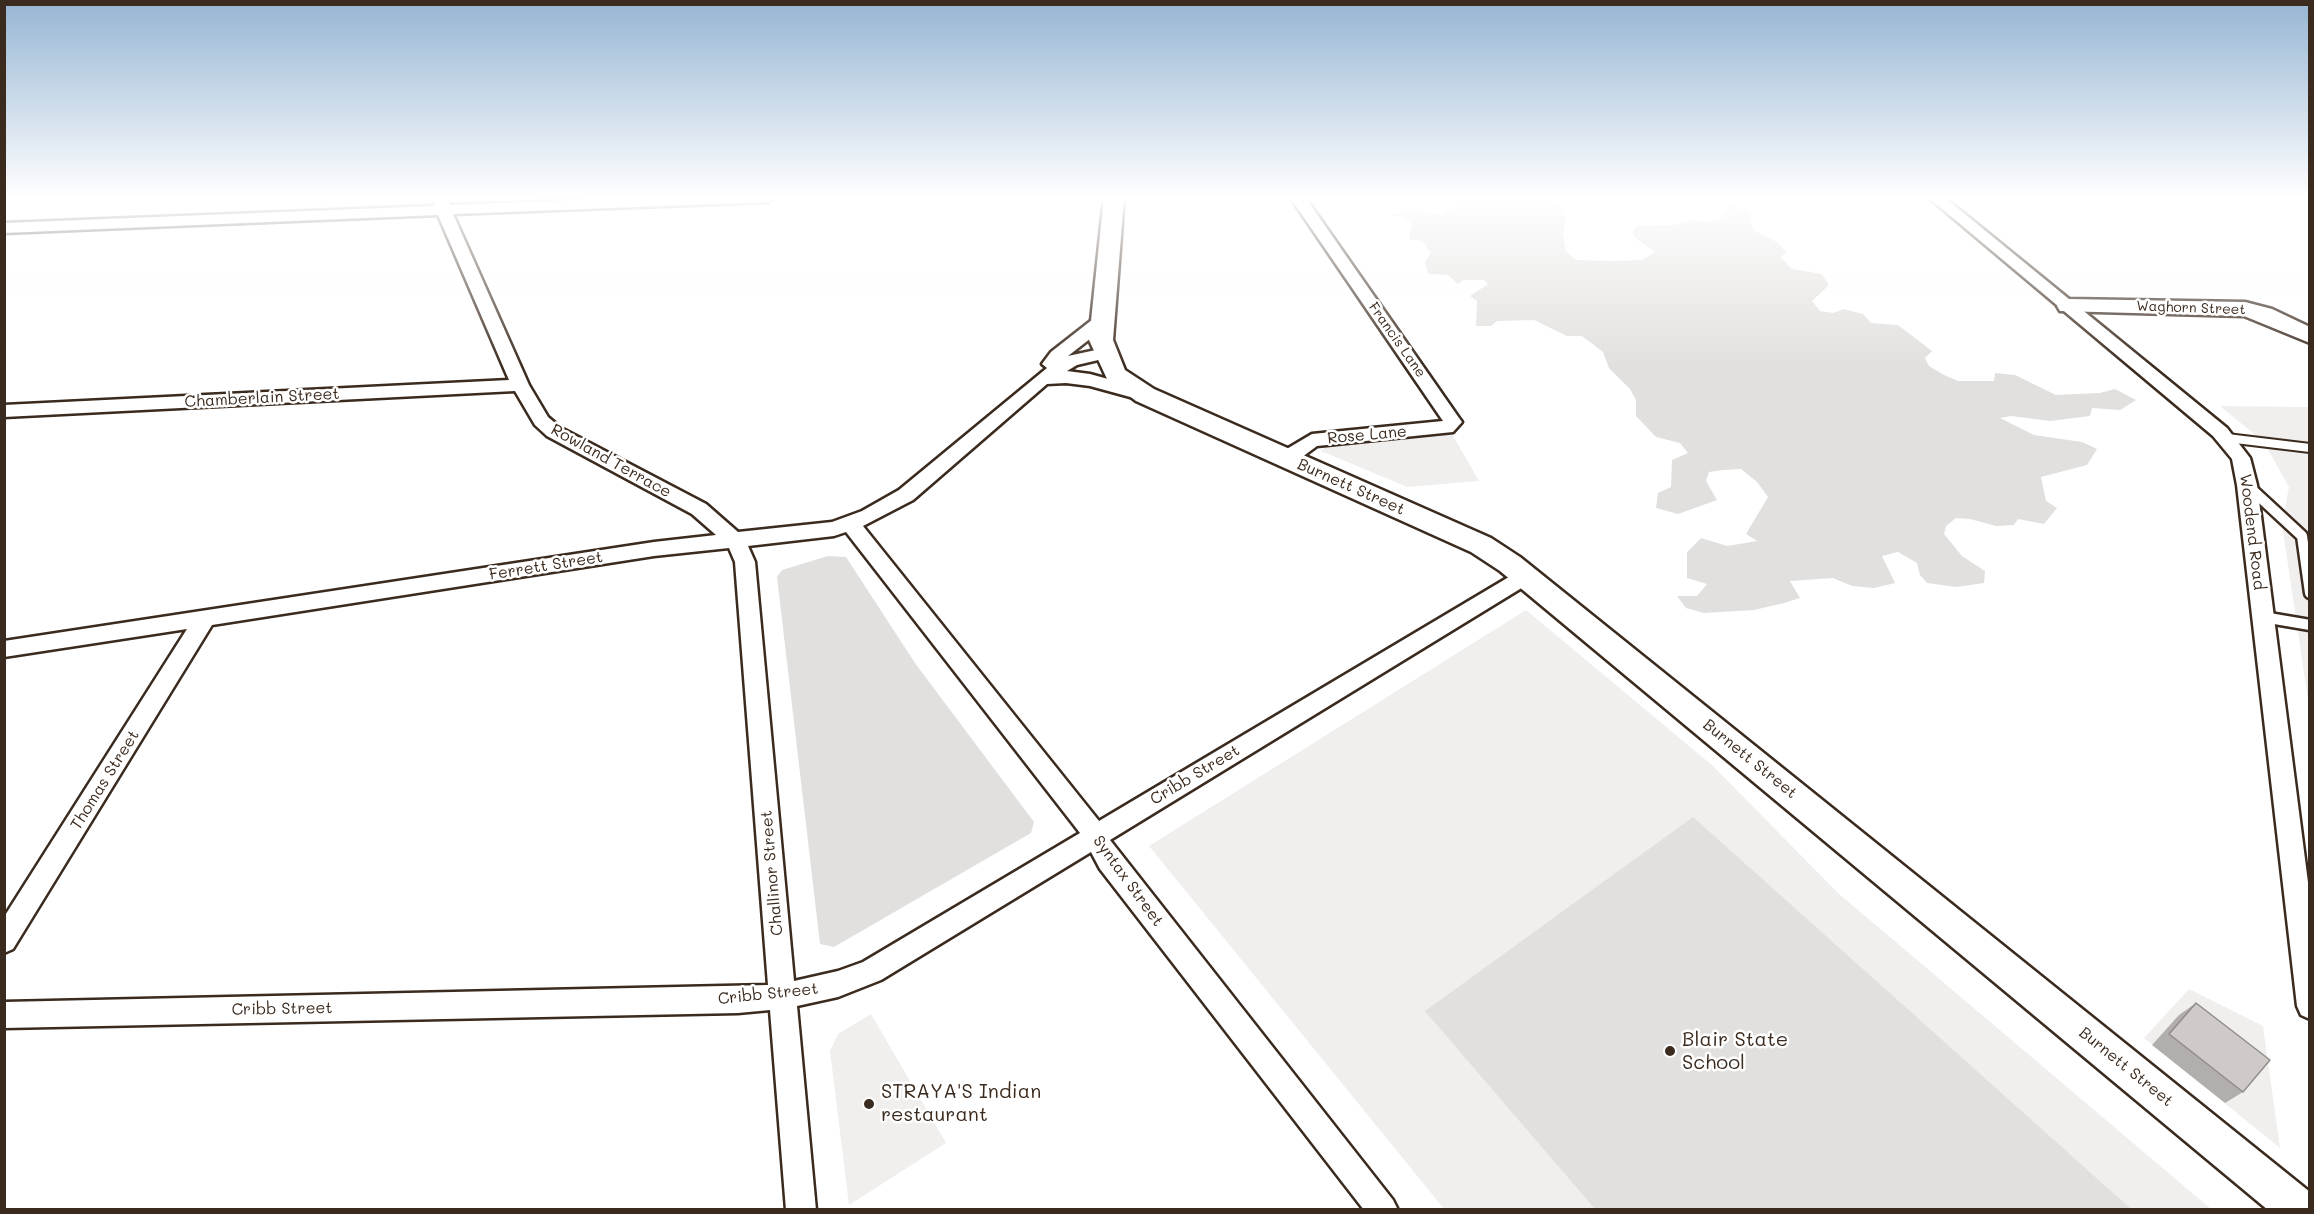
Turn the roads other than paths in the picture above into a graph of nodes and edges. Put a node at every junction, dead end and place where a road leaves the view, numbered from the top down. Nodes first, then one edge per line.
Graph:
1 (464, 254) edge
2 (1109, 254) edge
3 (1337, 254) edge
4 (2004, 254) edge
5 (2068, 306) junction
6 (1103, 320) junction
7 (2310, 336) edge
8 (1105, 353) junction
9 (1041, 380) junction
10 (520, 385) junction
11 (1145, 394) junction
12 (4, 411) edge
13 (1453, 425) joint
14 (2227, 438) junction
15 (2310, 448) edge
16 (1287, 458) junction
17 (2247, 485) junction
18 (850, 524) junction
19 (734, 540) junction
20 (1526, 576) junction
21 (2310, 593) edge
22 (2262, 617) junction
23 (205, 618) junction
24 (2310, 625) edge
25 (4, 649) edge
26 (1094, 836) junction
27 (2302, 881) edge
28 (4, 942) edge
29 (783, 996) junction
30 (2310, 1006) edge
31 (4, 1015) edge
32 (801, 1209) edge
33 (1383, 1209) edge
34 (2300, 1209) edge

1 - 10 street, Rowland Terrace
2 - 6 main road
3 - 13 street, Francis Lane
4 - 5 street, Woodend Road
5 - 7 main road, Waghorn Street
5 - 14 street, Woodend Road
6 - 8 main road
6 - 9 street
8 - 9 street, Ferrett Street
8 - 11 main road, Burnett Street
9 - 11 street
9 - 18 street, Ferrett Street
10 - 12 street, Chamberlain Street
10 - 19 street, Rowland Terrace
11 - 16 main road, Burnett Street
13 - 16 street, Rose Lane
14 - 15 lane
14 - 17 street, Woodend Road
16 - 20 main road, Burnett Street
17 - 21 lane
17 - 22 street, Woodend Road
18 - 19 street, Ferrett Street
18 - 26 street, Syntax Street
19 - 23 street, Ferrett Street
19 - 29 street, Challinor Street
20 - 26 street, Cribb Street
20 - 34 main road, Burnett Street
22 - 24 lane
22 - 27 street, Woodend Road
23 - 25 street, Ferrett Street
23 - 28 street, Thomas Street
26 - 29 street, Cribb Street
26 - 33 street, Syntax Street
27 - 30 street, Woodend Road
29 - 31 street, Cribb Street
29 - 32 street, Challinor Street

